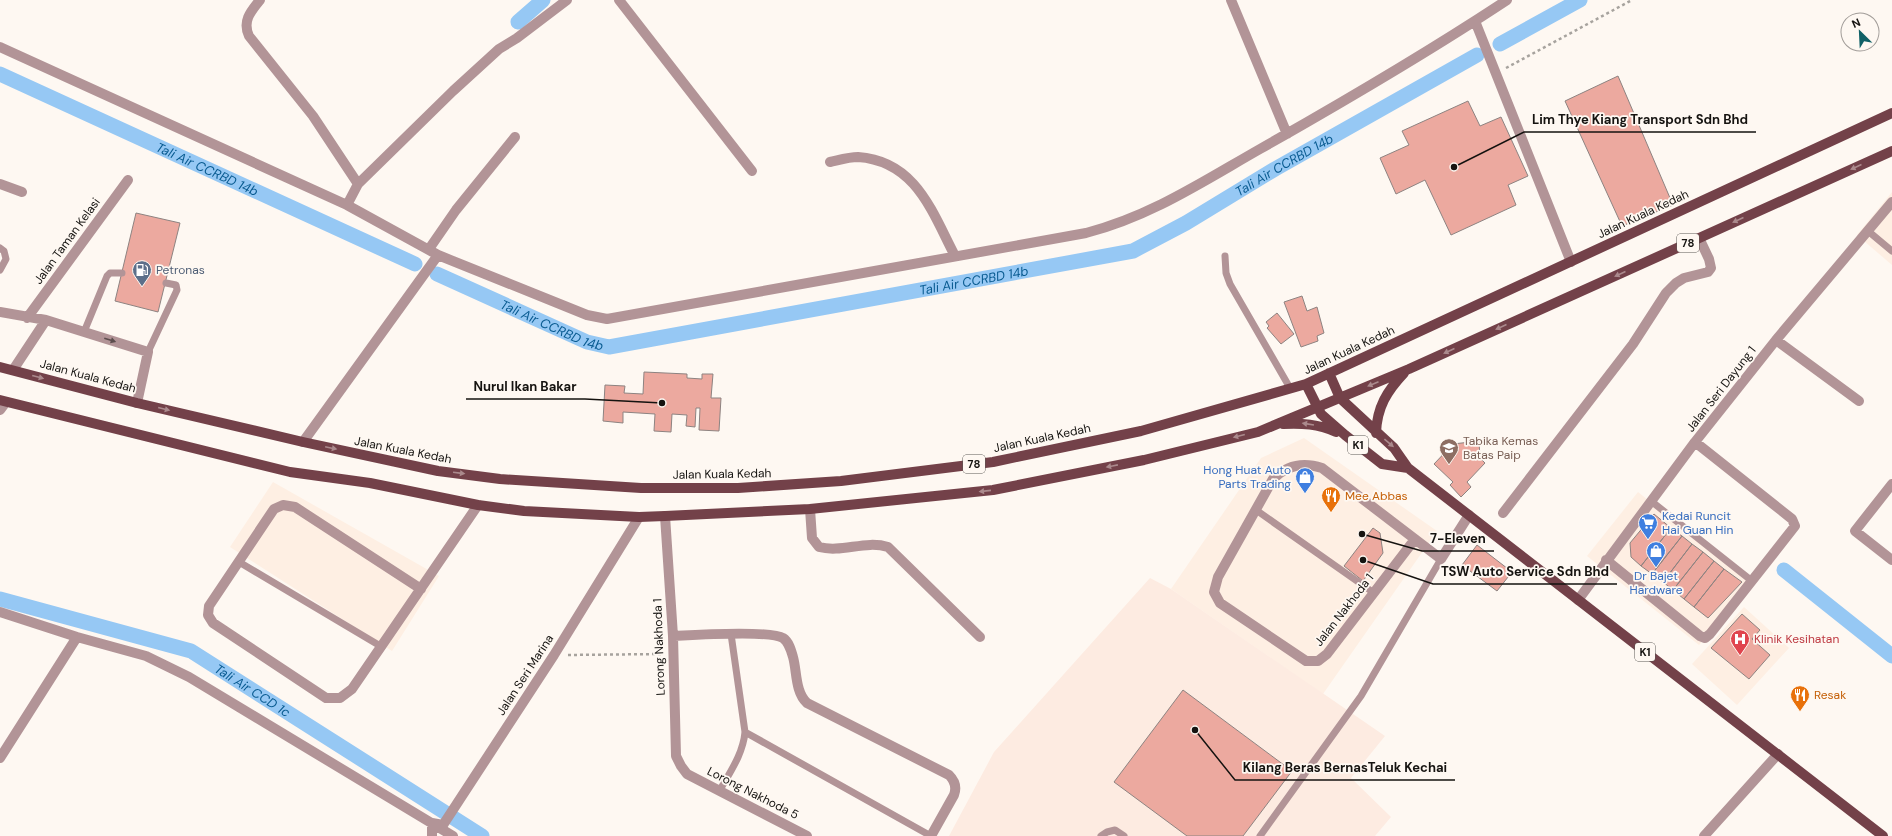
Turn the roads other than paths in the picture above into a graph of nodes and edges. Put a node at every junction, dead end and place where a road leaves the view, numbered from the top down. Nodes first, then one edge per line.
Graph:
1 (260, 0) edge
2 (567, 0) edge
3 (619, 0) edge
4 (1231, 0) edge
5 (1507, 0) edge
6 (1475, 21) junction
7 (0, 47) edge
8 (1892, 113) edge
9 (1287, 134) junction
10 (515, 137) dead end
11 (1892, 151) edge
12 (830, 162) dead end
13 (752, 172) dead end
14 (128, 180) dead end
15 (0, 184) edge
16 (358, 184) junction
17 (22, 192) dead end
18 (1892, 202) edge
19 (348, 206) junction
20 (1868, 231) junction
21 (1699, 238) junction
22 (0, 248) edge
23 (429, 249) junction
24 (1892, 251) edge
25 (438, 255) junction
26 (955, 256) junction
27 (1225, 256) dead end
28 (1571, 262) junction
29 (0, 270) edge
30 (122, 273) dead end
31 (166, 283) dead end
32 (0, 312) edge
33 (28, 318) junction
34 (46, 320) junction
35 (84, 332) junction
36 (1776, 340) junction
37 (148, 352) junction
38 (0, 367) edge
39 (1409, 369) junction
40 (13, 370) junction
41 (1329, 373) junction
42 (1306, 384) junction
43 (1290, 388) junction
44 (1340, 398) junction
45 (1859, 401) dead end
46 (137, 402) junction
47 (2, 404) edge
48 (1317, 407) junction
49 (1258, 432) junction
50 (1376, 433) junction
51 (1345, 435) junction
52 (303, 442) junction
53 (1695, 442) junction
54 (1408, 468) junction
55 (1892, 484) edge
56 (1651, 501) junction
57 (478, 505) junction
58 (810, 509) junction
59 (1256, 510) junction
60 (1503, 513) dead end
61 (1469, 515) junction
62 (665, 516) junction
63 (639, 517) junction
64 (1415, 539) junction
65 (1441, 559) junction
66 (1606, 560) junction
67 (1892, 560) edge
68 (239, 562) junction
69 (1752, 581) junction
70 (421, 589) junction
71 (1374, 593) junction
72 (1578, 600) junction
73 (0, 612) edge
74 (731, 634) junction
75 (673, 636) junction
76 (77, 637) junction
77 (980, 637) dead end
78 (382, 646) junction
79 (745, 732) junction
80 (1778, 754) junction
81 (0, 758) edge
82 (687, 774) joint
83 (720, 790) junction
84 (432, 822) junction
85 (432, 836) edge
86 (453, 836) edge
87 (807, 836) edge
88 (931, 836) edge
89 (1101, 836) edge
90 (1124, 836) edge
91 (1260, 836) edge
92 (1704, 836) edge
93 (1883, 836) edge

1 - 16 street
2 - 16 street
3 - 13 street
4 - 9 street
5 - 6 street
6 - 9 street
6 - 28 street
7 - 19 street
8 - 28 main road, Jalan Kuala Kedah / 78
9 - 26 street
10 - 23 street
11 -> 21 main road, 78
12 - 26 street
14 - 33 street, Jalan Taman Kelasi
15 - 17 street
16 - 19 street
18 - 20 street, Jalan Seri Dayung 1
19 - 23 street
20 - 24 lane
20 - 36 street, Jalan Seri Dayung 1
21 -> 39 main road, 78
21 - 60 street
22 - 29 lane
23 - 25 street
25 - 26 street
25 - 52 street
27 - 43 lane
28 - 41 main road, Jalan Kuala Kedah / 78
30 - 35 lane
31 - 37 lane
32 - 33 street
33 - 34 street
34 - 35 street
34 - 40 street
35 -> 37 street
36 - 45 street
36 - 53 street, Jalan Seri Dayung 1
37 - 46 street
38 - 40 main road, Jalan Kuala Kedah / 78
39 -> 44 main road, 78
39 - 50 main road
40 -> 46 main road, Jalan Kuala Kedah / 78
41 - 42 main road, Jalan Kuala Kedah / 78
41 - 44 main road, K1
42 - 43 main road, Jalan Kuala Kedah / 78
42 - 48 main road, K1
52 -> 43 main road, Jalan Kuala Kedah / 78
44 - 48 main road, 78
44 - 50 main road, K1
46 -> 52 main road, Jalan Kuala Kedah / 78
47 - 57 main road, 78
48 - 49 main road, 78
48 - 51 main road, K1
51 -> 49 main road
49 -> 58 main road, 78
50 -> 54 main road, K1
51 - 54 main road, K1
53 - 56 street, Jalan Seri Dayung 1
53 - 69 street
54 - 61 main road, K1
55 - 67 street
56 - 66 street, Jalan Seri Dayung 1
56 - 69 lane
57 - 63 main road, 78
57 - 70 street
58 - 62 main road, 78
58 - 77 street
59 - 64 street
59 - 71 lane
59 - 71 street, Jalan Nakhoda 1
61 - 65 street
61 - 72 main road, K1
62 - 63 main road, 78
62 - 75 street, Lorong Nakhoda 1
63 - 84 street, Jalan Seri Marina
64 - 65 street
64 - 71 street, Jalan Nakhoda 1
65 - 91 lane
66 - 69 street
66 - 72 street, Jalan Seri Dayung 1
68 - 70 street
68 - 78 lane
68 - 78 street
70 - 78 street
72 - 80 main road, K1
73 - 76 street
74 - 75 street
74 - 79 lane
74 - 88 street
75 - 82 street, Lorong Nakhoda 1
76 - 81 street
76 - 84 street
79 - 83 lane
79 - 88 lane
80 - 92 street
80 - 93 main road, K1
82 - 83 street, Lorong Nakhoda 5
83 - 87 street, Lorong Nakhoda 5
84 - 85 street
84 - 86 street
89 - 90 lane

